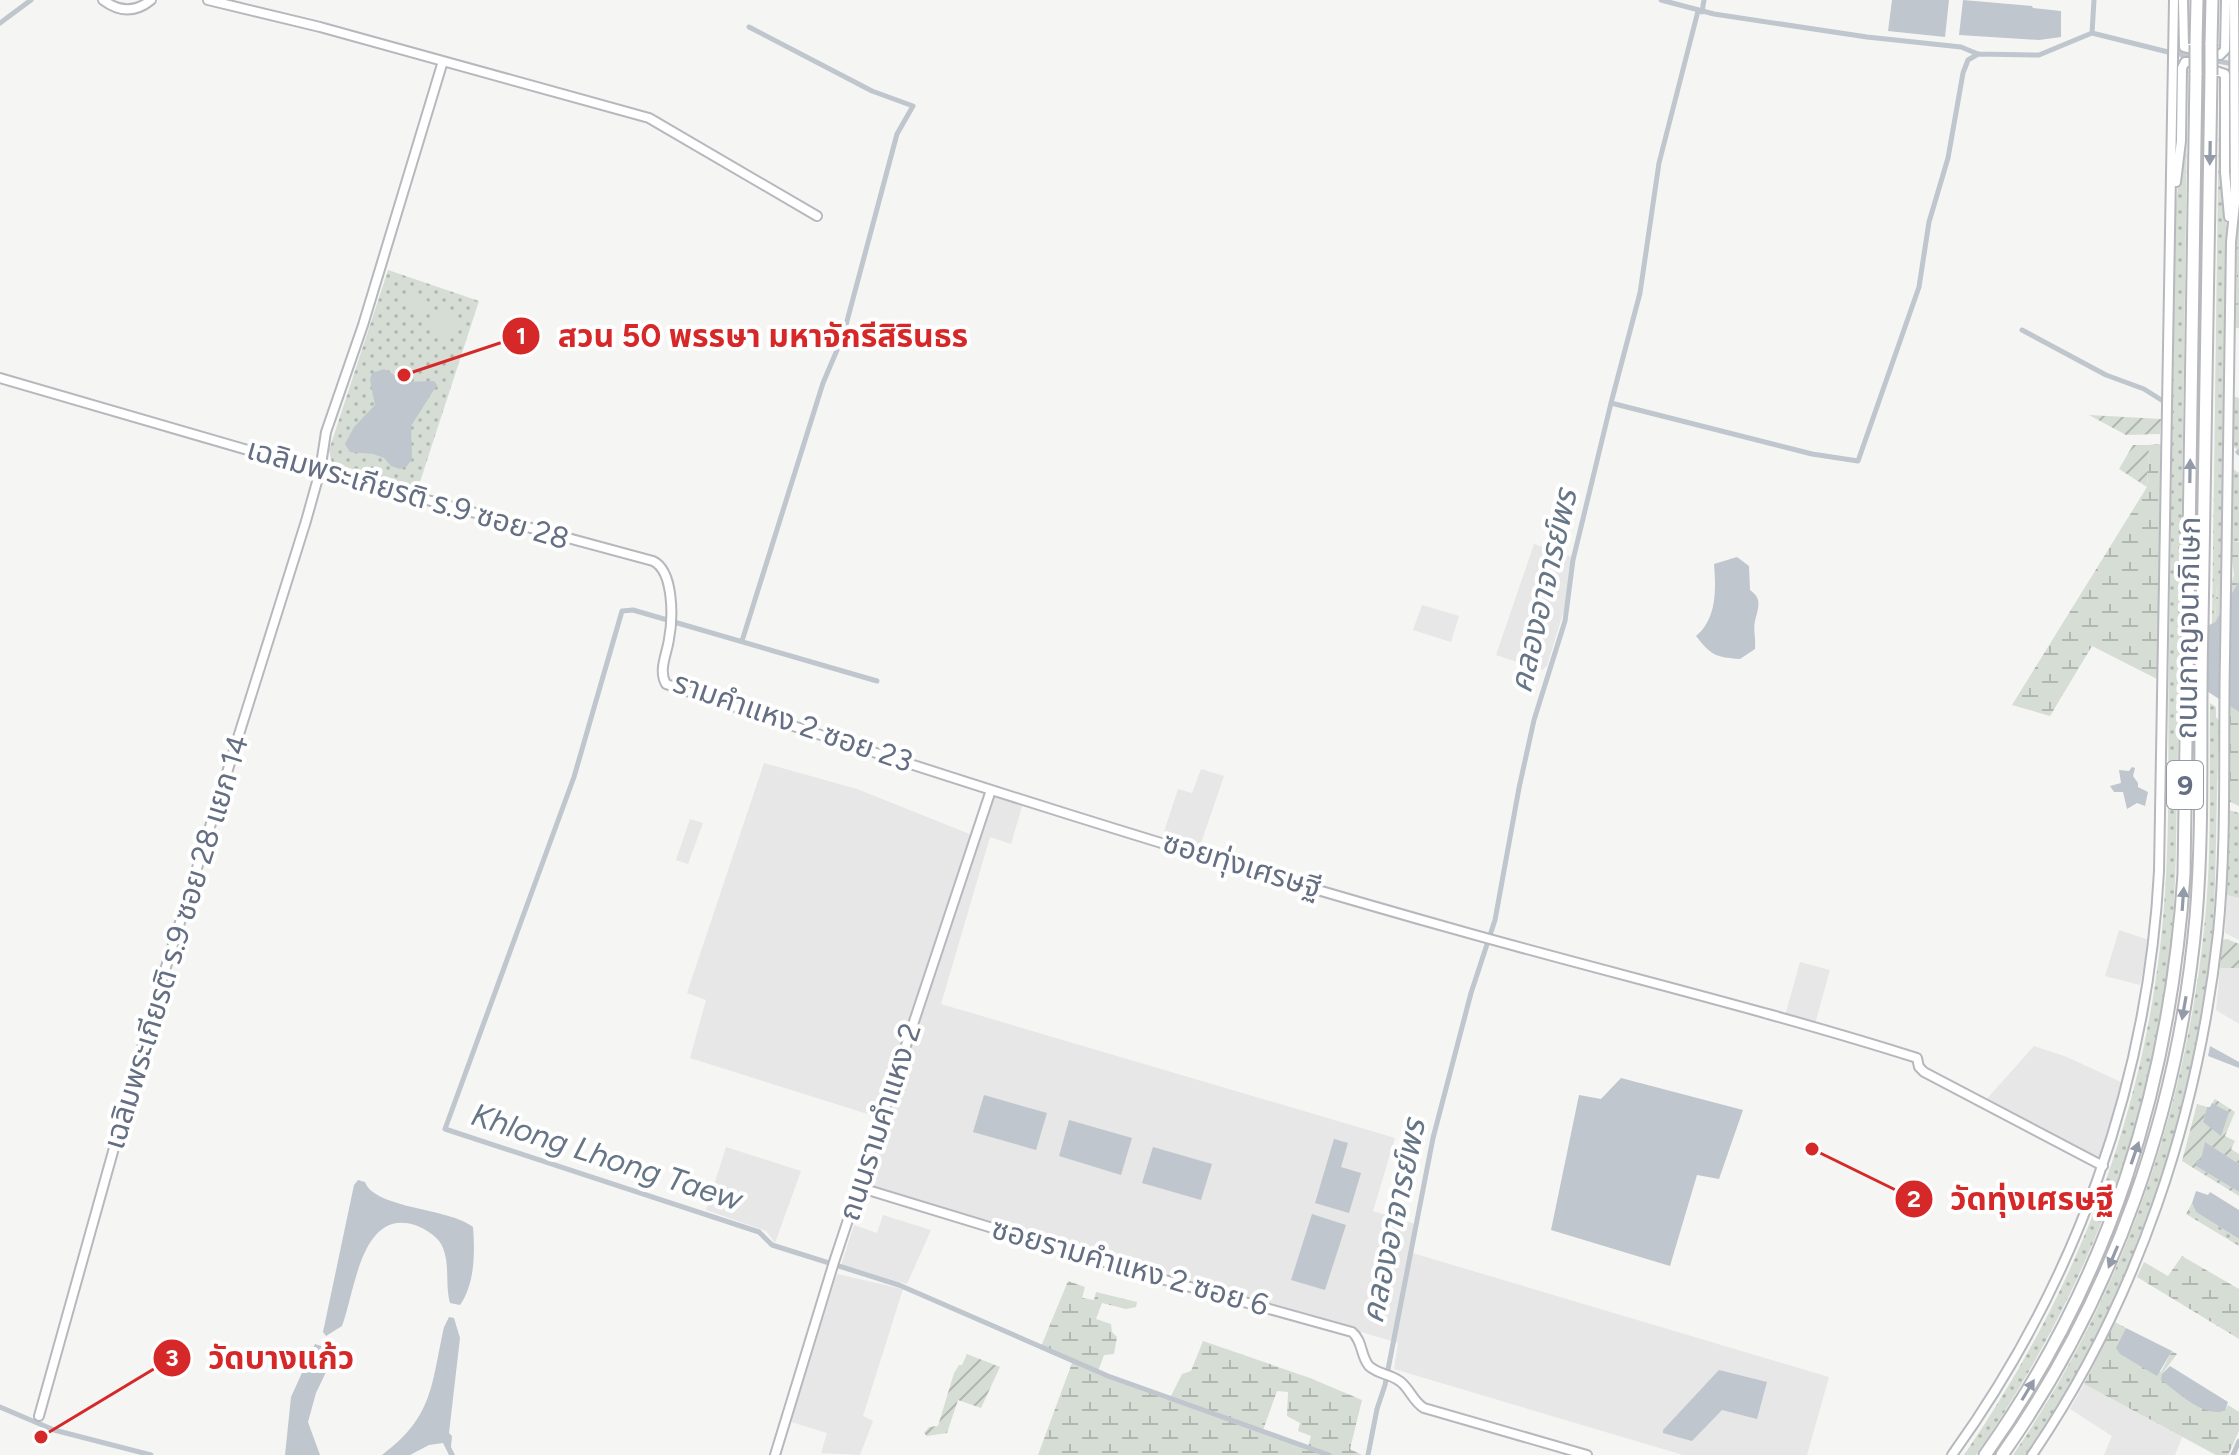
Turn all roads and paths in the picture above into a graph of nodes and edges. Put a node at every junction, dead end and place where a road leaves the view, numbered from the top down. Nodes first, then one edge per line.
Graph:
1 (103, 0) edge
2 (151, 0) edge
3 (208, 0) edge
4 (2174, 0) edge
5 (2183, 0) edge
6 (2197, 0) edge
7 (2212, 0) edge
8 (2226, 0) edge
9 (2234, 0) edge
10 (443, 61) junction
11 (2230, 172) junction
12 (2171, 211) junction
13 (817, 216) dead end
14 (0, 378) edge
15 (320, 471) junction
16 (657, 563) joint
17 (991, 790) junction
18 (2103, 1166) junction
19 (858, 1187) junction
20 (39, 1416) dead end
21 (775, 1455) edge
22 (1587, 1455) edge
23 (1952, 1455) edge
24 (1985, 1455) edge
25 (2002, 1455) edge
26 (2032, 1455) edge

1 - 2 main road
3 - 10 main road
4 - 12 main road
5 - 8 main road
24 -> 6 highway, ถนนกาญจนาภิเษก / 9, bridge
7 -> 25 highway, ถนนกาญจนาภิเษก / 9, bridge
9 - 11 main road
10 - 13 main road
10 - 15 main road, เฉลิมพระเกียรติ ร.9 ซอย 28 แยก 14
11 - 12 main road
11 - 26 main road
12 - 18 main road
14 - 15 main road, เฉลิมพระเกียรติ ร.9 ซอย 28
15 - 16 main road, เฉลิมพระเกียรติ ร.9 ซอย 28
15 - 20 main road, เฉลิมพระเกียรติ ร.9 ซอย 28 แยก 14
16 - 17 main road, รามคำแหง 2 ซอย 23
17 - 18 main road, ซอยทุ่งเศรษฐี
17 - 19 main road, ถนนรามคำแหง 2
18 - 23 main road
19 - 21 main road, ถนนรามคำแหง 2
19 - 22 main road, ซอยรามคำแหง 2 ซอย 6

